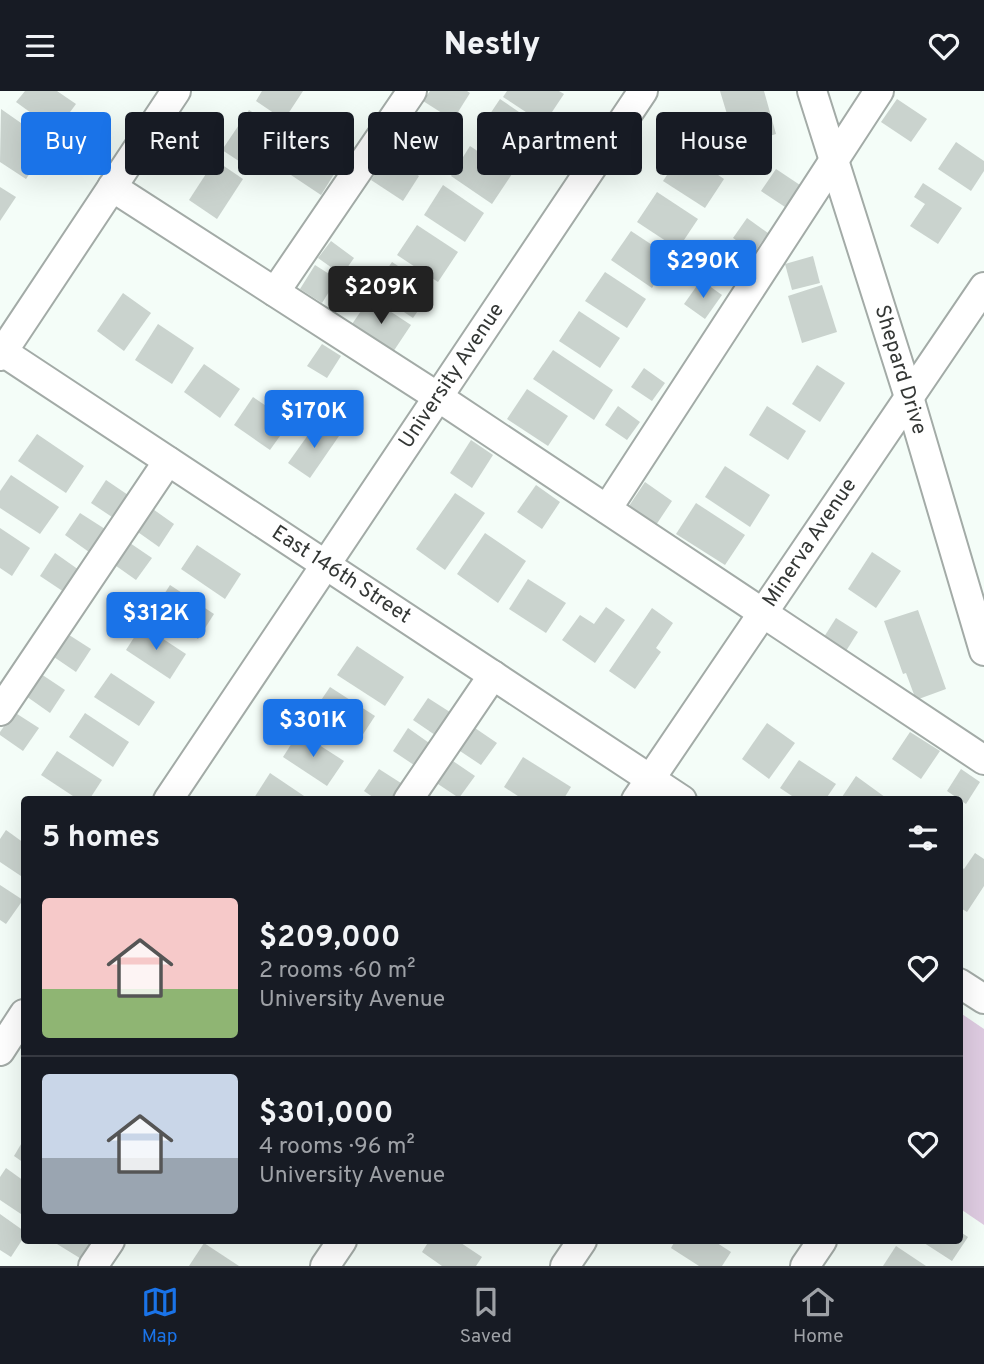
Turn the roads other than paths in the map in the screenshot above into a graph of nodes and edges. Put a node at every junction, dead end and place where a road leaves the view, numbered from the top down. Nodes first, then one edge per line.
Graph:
1 (176, 91) edge
2 (412, 91) edge
3 (643, 91) edge
4 (812, 91) edge
5 (879, 91) edge
6 (834, 159) junction
7 (112, 187) junction
8 (984, 286) edge
9 (275, 292) junction
10 (1, 352) edge
11 (438, 397) junction
12 (909, 397) junction
13 (168, 461) junction
14 (607, 509) junction
15 (326, 565) junction
16 (762, 613) junction
17 (984, 651) edge
18 (493, 675) junction
19 (0, 711) edge
20 (984, 760) edge
21 (643, 789) edge
22 (171, 796) edge
23 (411, 796) edge
24 (668, 796) edge
25 (963, 986) edge
26 (984, 999) edge
27 (21, 1019) edge
28 (0, 1051) edge
29 (108, 1244) edge
30 (340, 1244) edge
31 (580, 1244) edge
32 (820, 1244) edge
33 (93, 1266) edge
34 (325, 1266) edge
35 (565, 1266) edge
36 (805, 1266) edge

1 - 7 street
2 - 9 street
3 - 11 street, University Avenue
4 - 6 street, Shepard Drive
5 - 6 street
6 - 12 street, Shepard Drive
6 - 14 street
7 - 9 street
7 - 10 street
8 - 12 street, Minerva Avenue
9 - 11 street
10 - 13 street, East 146th Street
11 - 14 street
11 - 15 street, University Avenue
12 - 16 street, Minerva Avenue
12 - 17 street, Shepard Drive
13 - 15 street, East 146th Street
13 - 19 street
14 - 16 street
15 - 18 street, East 146th Street
15 - 22 street, University Avenue
16 - 20 street
16 - 21 street, Minerva Avenue
18 - 21 street, East 146th Street
18 - 23 street
21 - 24 street, East 146th Street
25 - 26 street
27 - 28 street
29 - 33 street
30 - 34 street
31 - 35 street
32 - 36 street

